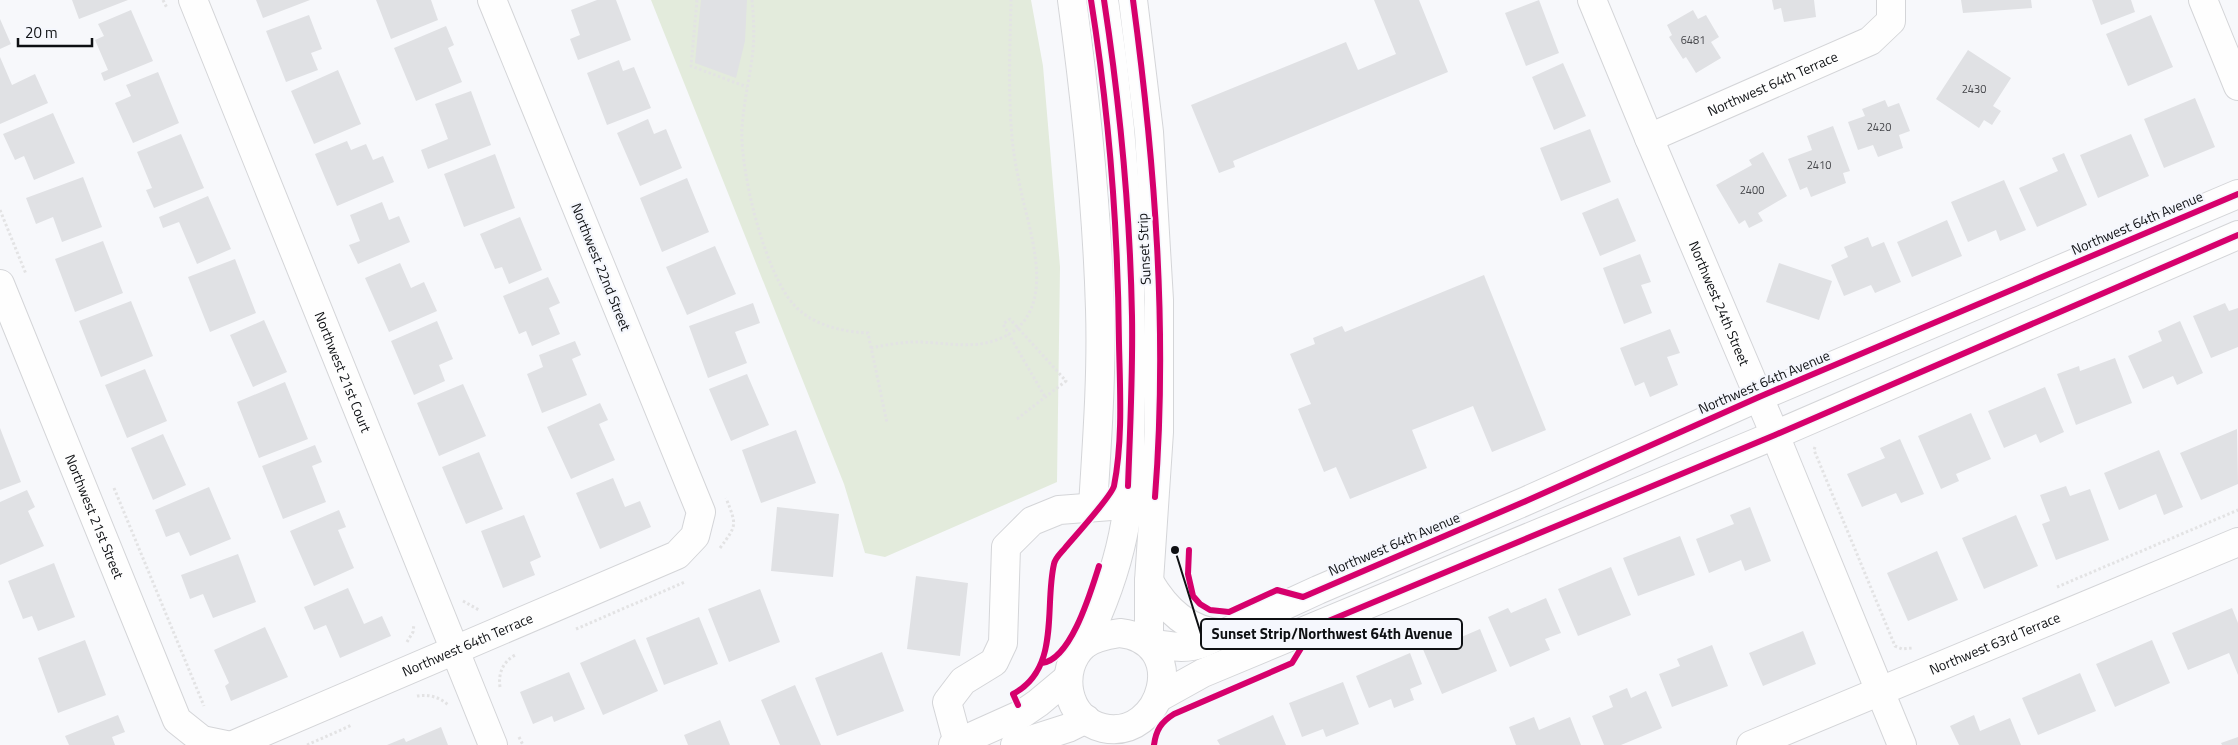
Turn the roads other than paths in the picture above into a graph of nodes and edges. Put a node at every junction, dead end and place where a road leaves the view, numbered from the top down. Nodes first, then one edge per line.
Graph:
1 (193, 0) edge
2 (492, 0) edge
3 (1072, 0) edge
4 (1104, 0) edge
5 (1133, 0) edge
6 (1592, 0) edge
7 (2203, 0) edge
8 (1891, 10) edge
9 (1142, 65) junction
10 (1114, 68) junction
11 (2238, 86) edge
12 (1648, 138) junction
13 (2238, 194) edge
14 (1127, 208) junction
15 (1095, 209) junction
16 (2238, 235) edge
17 (0, 284) edge
18 (1759, 397) junction
19 (1775, 435) junction
20 (1094, 506) junction
21 (1128, 506) junction
22 (695, 536) joint
23 (2238, 542) edge
24 (1149, 581) junction
25 (1223, 634) junction
26 (1149, 643) junction
27 (1084, 646) junction
28 (455, 652) junction
29 (1068, 678) junction
30 (1879, 690) junction
31 (1158, 698) junction
32 (1139, 720) junction
33 (1084, 732) edge
34 (214, 743) edge
35 (956, 744) edge
36 (233, 745) edge
37 (493, 745) edge
38 (1015, 745) edge
39 (1126, 745) edge
40 (1751, 745) edge
41 (1902, 745) edge

1 - 28 street, Northwest 21st Court
2 - 22 street, Northwest 22nd Street
3 - 15 street
4 - 10 street, Sunset Strip
5 - 9 street, Sunset Strip
6 - 12 street, Northwest 24th Street
7 - 11 street
8 - 12 street, Northwest 64th Terrace
9 - 10 street
9 - 24 street, Sunset Strip
10 - 14 street, Sunset Strip
12 - 18 street, Northwest 24th Street
13 - 18 street, Northwest 64th Avenue
14 - 15 street
14 - 21 street, Sunset Strip
15 - 20 street
16 - 19 street
17 - 34 street, Northwest 21st Street
18 - 19 street, Northwest 24th Street
18 - 25 street, Northwest 64th Avenue
19 - 30 street, Northwest 24th Street
19 - 31 street
20 - 21 street
20 - 35 street
21 - 27 street, Sunset Strip
22 - 28 street, Northwest 64th Terrace
23 - 30 street, Northwest 63rd Terrace
24 - 25 street
24 - 26 street, Sunset Strip
25 - 26 street, Northwest 64th Avenue
26 - 27 street
26 - 31 street
27 - 29 street
28 - 36 street, Northwest 64th Terrace
28 - 37 street, Northwest 21st Court
29 - 33 street
29 - 35 street
30 - 40 street, Northwest 63rd Terrace
30 - 41 street, Northwest 24th Street
31 - 32 street
32 - 33 street
32 - 39 street
33 - 38 street

